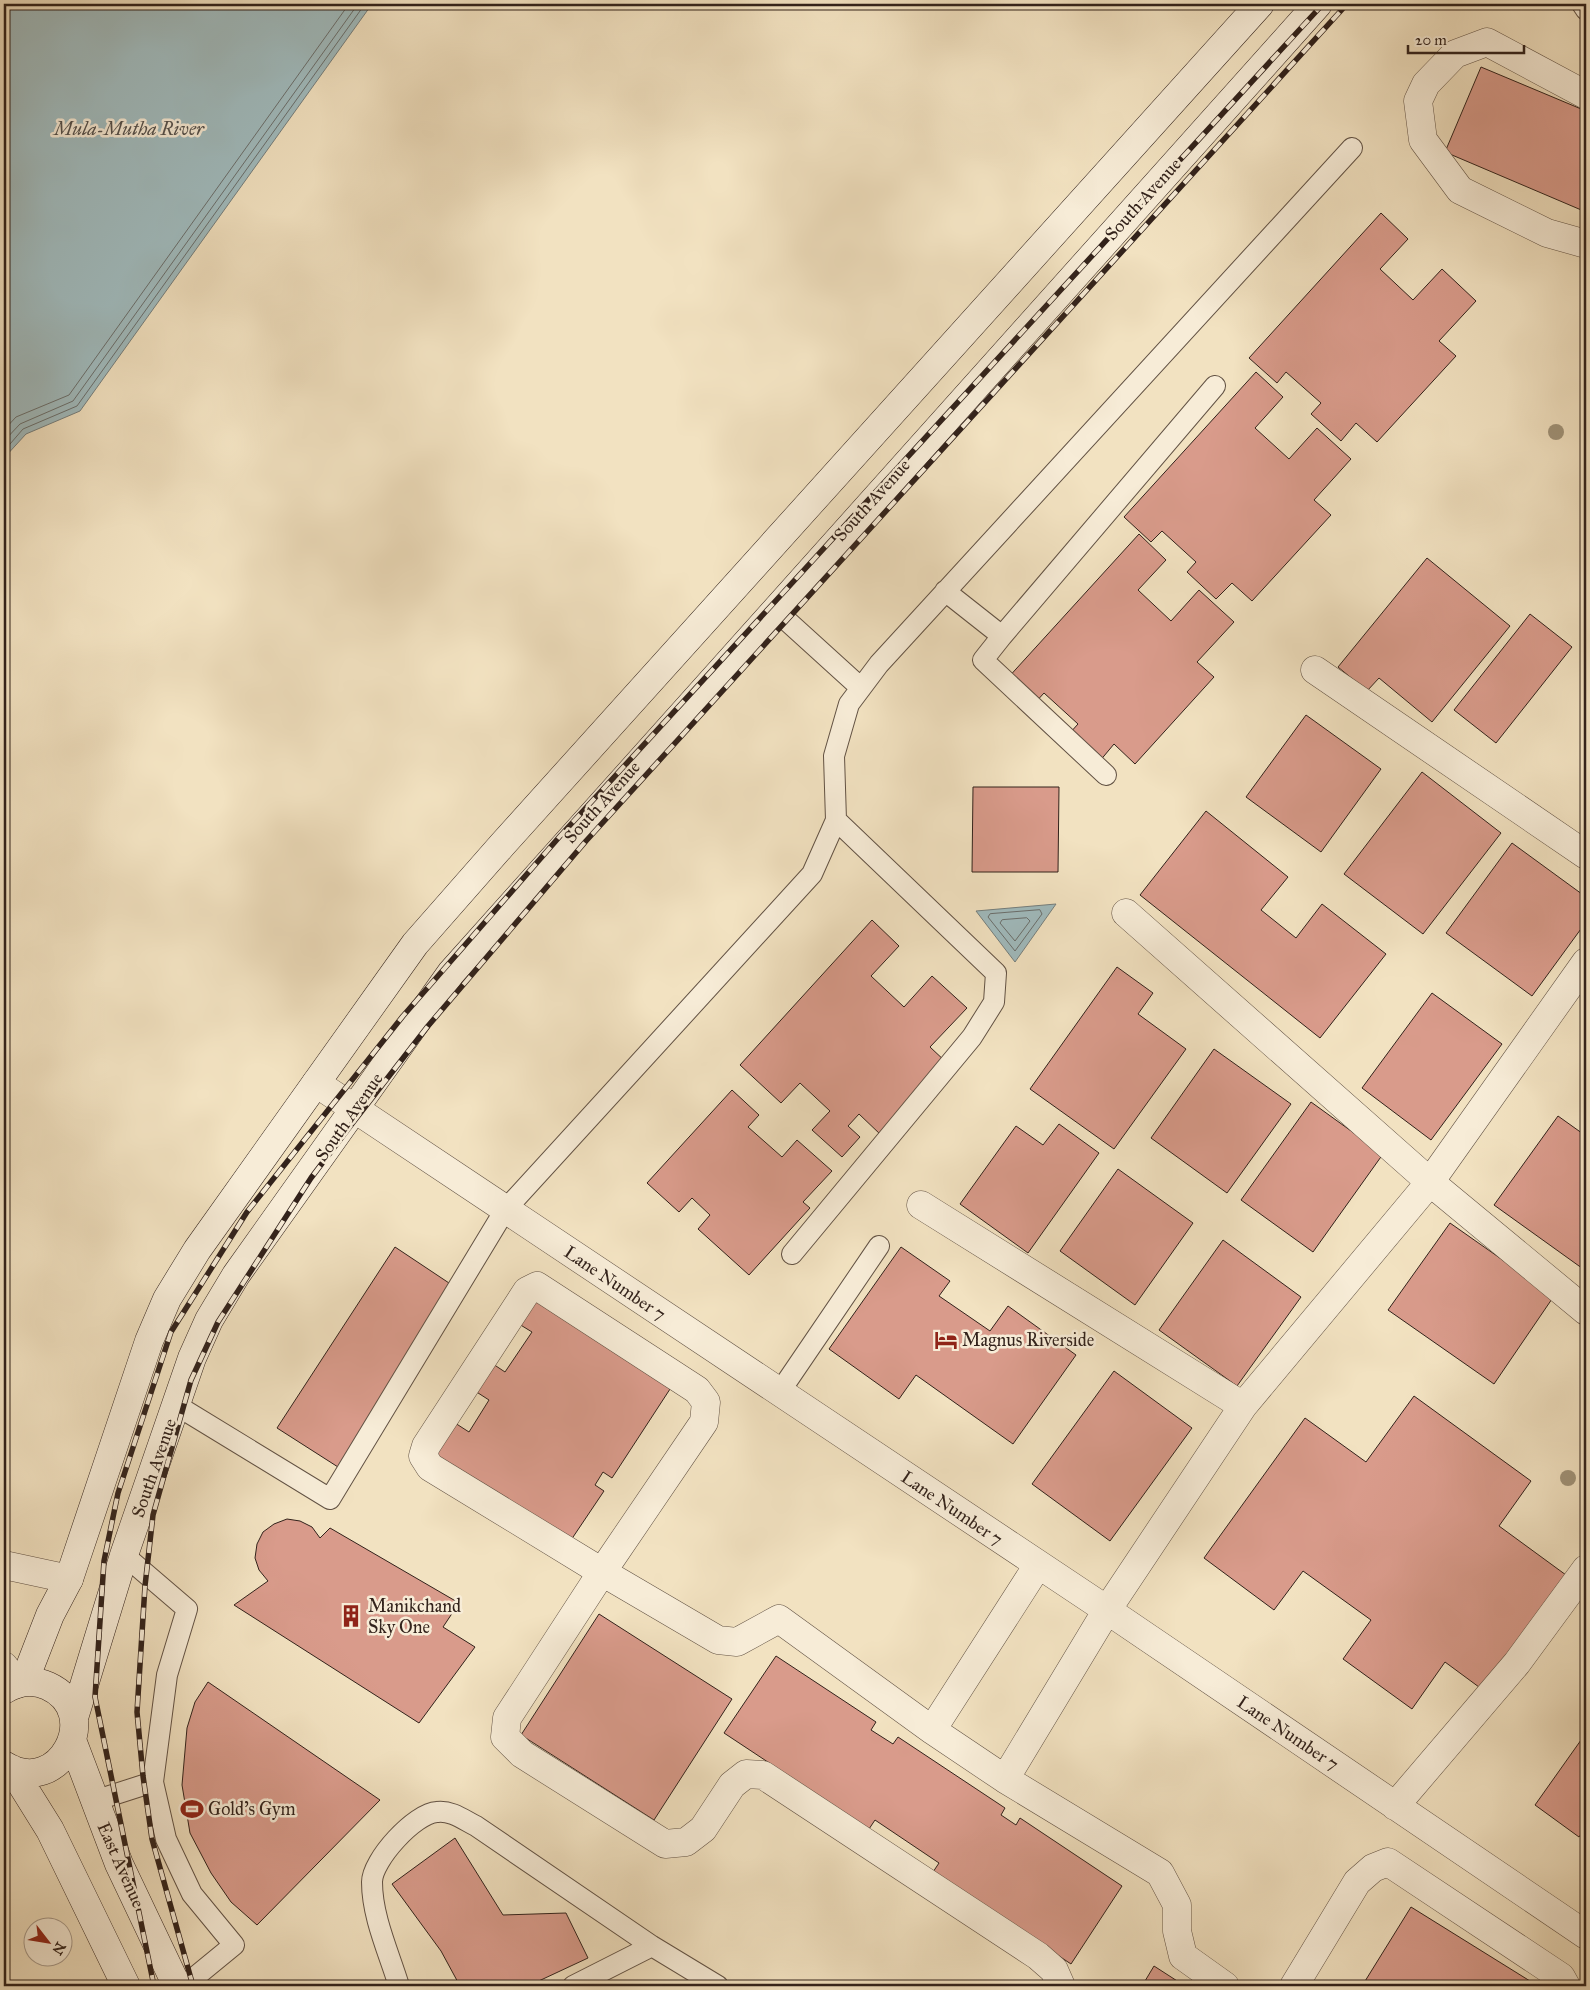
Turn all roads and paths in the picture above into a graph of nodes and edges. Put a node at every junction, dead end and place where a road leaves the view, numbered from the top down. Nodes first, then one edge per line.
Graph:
1 (1260, 4) edge
2 (1318, 4) edge
3 (1582, 4) edge
4 (1586, 10) edge
5 (1586, 95) edge
6 (1352, 148) dead end
7 (1586, 244) edge
8 (1215, 386) dead end
9 (945, 592) junction
10 (774, 609) junction
11 (1002, 636) junction
12 (1315, 670) dead end
13 (861, 688) junction
14 (1106, 775) dead end
15 (836, 820) junction
16 (1586, 855) edge
17 (1126, 913) dead end
18 (1586, 962) edge
19 (316, 1083) junction
20 (354, 1110) junction
21 (1430, 1182) junction
22 (921, 1205) dead end
23 (504, 1210) junction
24 (879, 1246) dead end
25 (792, 1254) dead end
26 (1586, 1311) edge
27 (779, 1393) junction
28 (176, 1405) junction
29 (1243, 1406) junction
30 (124, 1555) junction
31 (4, 1565) edge
32 (1038, 1565) junction
33 (1586, 1569) edge
34 (602, 1572) junction
35 (69, 1580) junction
36 (1107, 1610) junction
37 (12, 1681) edge
38 (73, 1729) junction
39 (932, 1730) junction
40 (8, 1767) edge
41 (1006, 1779) junction
42 (153, 1782) junction
43 (94, 1802) junction
44 (1395, 1806) junction
45 (1586, 1935) edge
46 (652, 1946) junction
47 (126, 1986) edge
48 (177, 1986) edge
49 (184, 1986) edge
50 (399, 1986) edge
51 (573, 1986) edge
52 (718, 1986) edge
53 (1061, 1986) edge
54 (1225, 1986) edge
55 (1294, 1986) edge
56 (1566, 1986) edge

1 - 19 street
2 - 10 street, South Avenue
3 - 4 lane
5 - 7 street
6 - 9 lane
8 - 11 lane
9 - 11 lane
9 - 13 lane
10 - 13 lane
10 - 20 street, South Avenue
11 - 14 lane
12 - 16 street
13 - 15 lane
15 - 23 lane
15 - 25 lane
17 - 21 street
18 - 21 street
19 - 20 street, Lane Number 7
19 - 35 street
20 - 23 street, Lane Number 7
20 - 28 street, South Avenue
21 - 26 street
21 - 29 street
22 - 29 street
23 - 27 street, Lane Number 7
23 - 28 lane
24 - 27 lane
27 - 32 street, Lane Number 7
28 - 30 street, South Avenue
29 - 36 street
30 - 38 street, South Avenue
30 - 42 lane
31 - 35 street
32 - 36 street, Lane Number 7
32 - 39 street
33 - 44 street
34 - 34 street
34 - 39 street
34 - 53 street
35 - 37 street
36 - 41 street
36 - 44 street, Lane Number 7
37 - 38 street, East Avenue
38 - 40 street, South Avenue
38 - 43 street, East Avenue
39 - 41 street
40 - 47 street
41 - 54 street
42 - 43 lane
42 - 49 lane
43 - 48 street, East Avenue
44 - 45 street, Lane Number 7
46 - 50 lane
46 - 51 lane
46 - 52 lane
55 - 56 street

